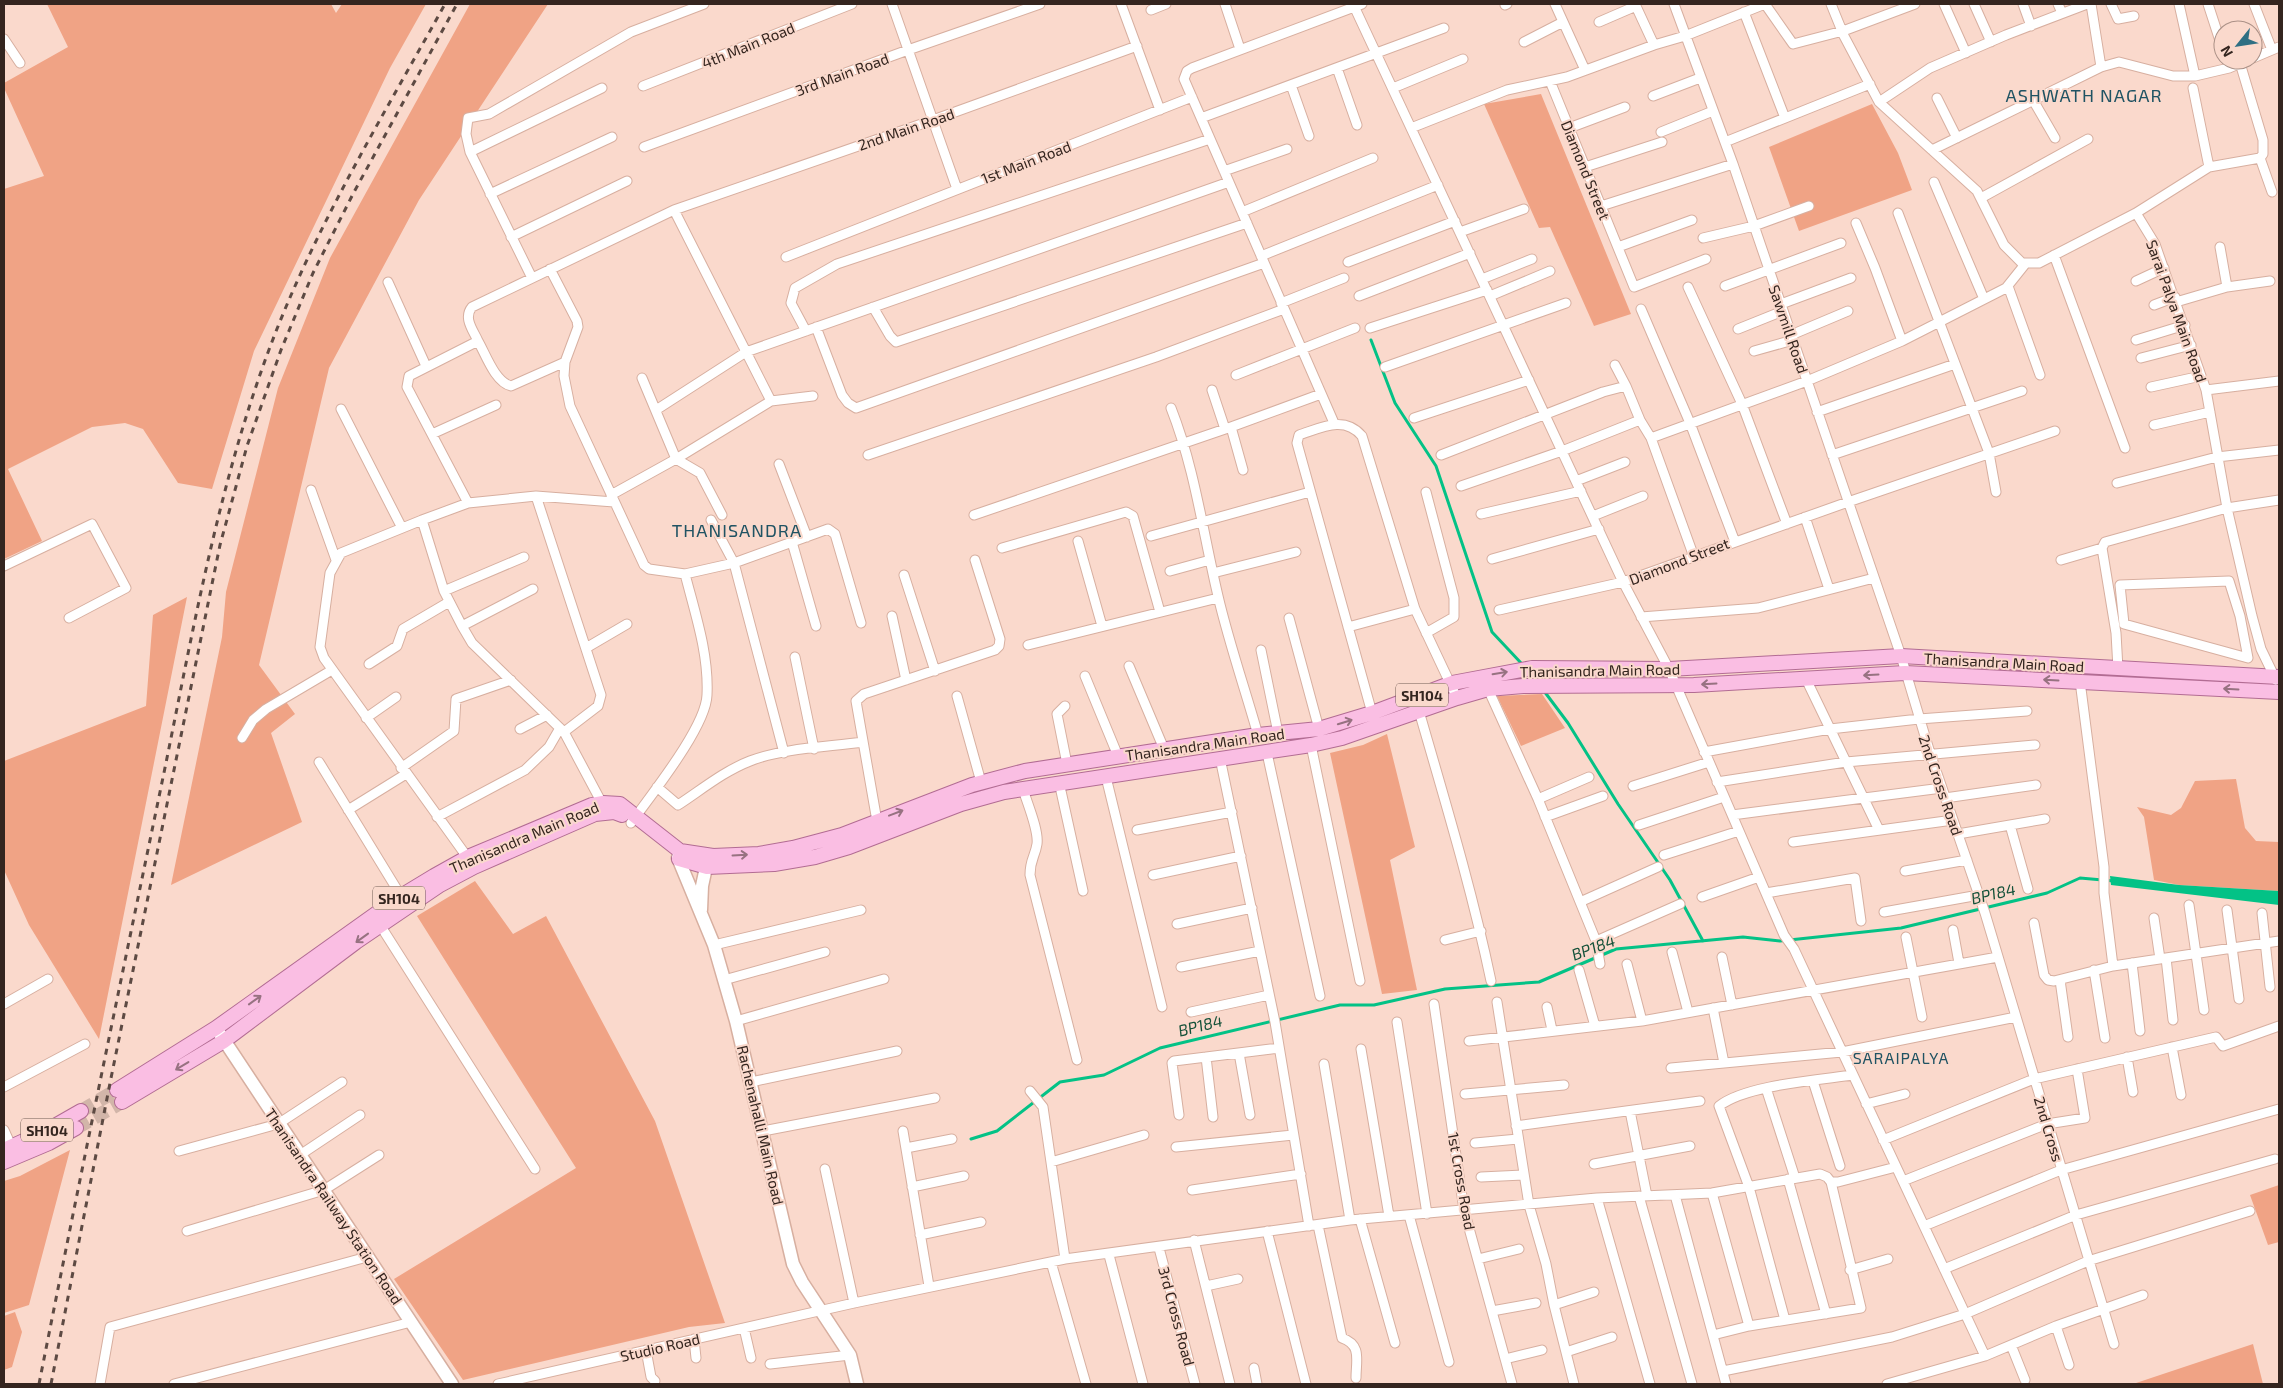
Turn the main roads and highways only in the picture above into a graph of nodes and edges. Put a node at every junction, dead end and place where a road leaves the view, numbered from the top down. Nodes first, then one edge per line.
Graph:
1 (2278, 683) edge
2 (708, 861) junction
3 (471, 862) junction
4 (80, 1111) tunnel mouth
5 (76, 1128) tunnel mouth
6 (9, 1154) edge

1 -> 2 main road, Thanisandra Main Road / SH104
2 -> 1 main road, Thanisandra Main Road / SH104
2 - 3 main road, Thanisandra Main Road / SH104
3 -> 3 main road, Thanisandra Main Road / SH104
4 - 6 main road, SH104
5 - 6 main road, SH104

